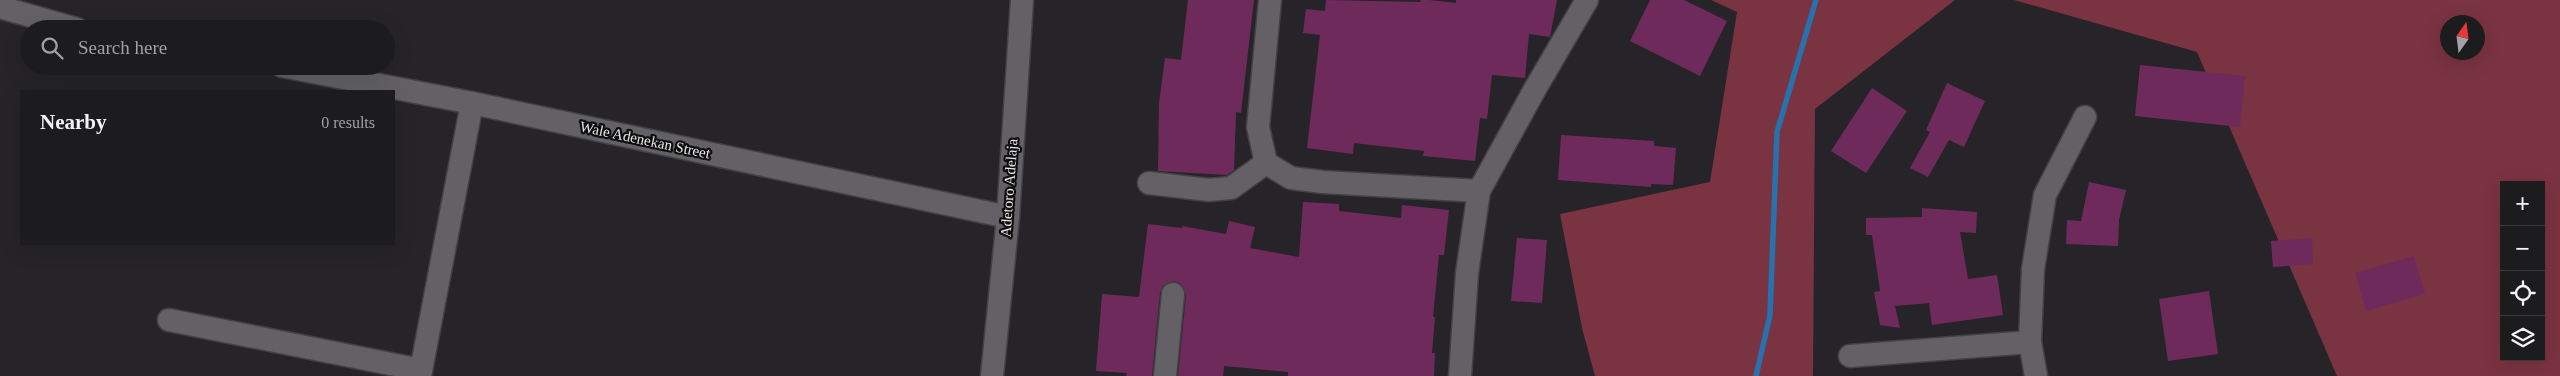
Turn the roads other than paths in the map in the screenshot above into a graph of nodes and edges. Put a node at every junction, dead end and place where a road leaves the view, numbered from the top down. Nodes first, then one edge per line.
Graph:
1 (1022, 0) edge
2 (1270, 0) edge
3 (1587, 0) edge
4 (3, 9) edge
5 (44, 20) edge
6 (328, 75) edge
7 (472, 103) junction
8 (2085, 117) dead end
9 (1266, 163) junction
10 (1149, 184) dead end
11 (1479, 191) junction
12 (1008, 217) junction
13 (1173, 294) dead end
14 (169, 320) dead end
15 (2030, 342) junction
16 (1850, 356) dead end
17 (421, 373) edge
18 (992, 376) edge
19 (1165, 376) edge
20 (1460, 376) edge
21 (2036, 376) edge

1 - 12 street, Adetoro Adelaja
2 - 9 street
3 - 11 street
4 - 5 street
6 - 7 street, Wale Adenekan Street
7 - 12 street, Wale Adenekan Street
7 - 17 street
8 - 15 street
9 - 10 street
9 - 11 street
11 - 20 street
12 - 18 street, Adetoro Adelaja
13 - 19 street
14 - 17 street
15 - 16 street
15 - 21 street

